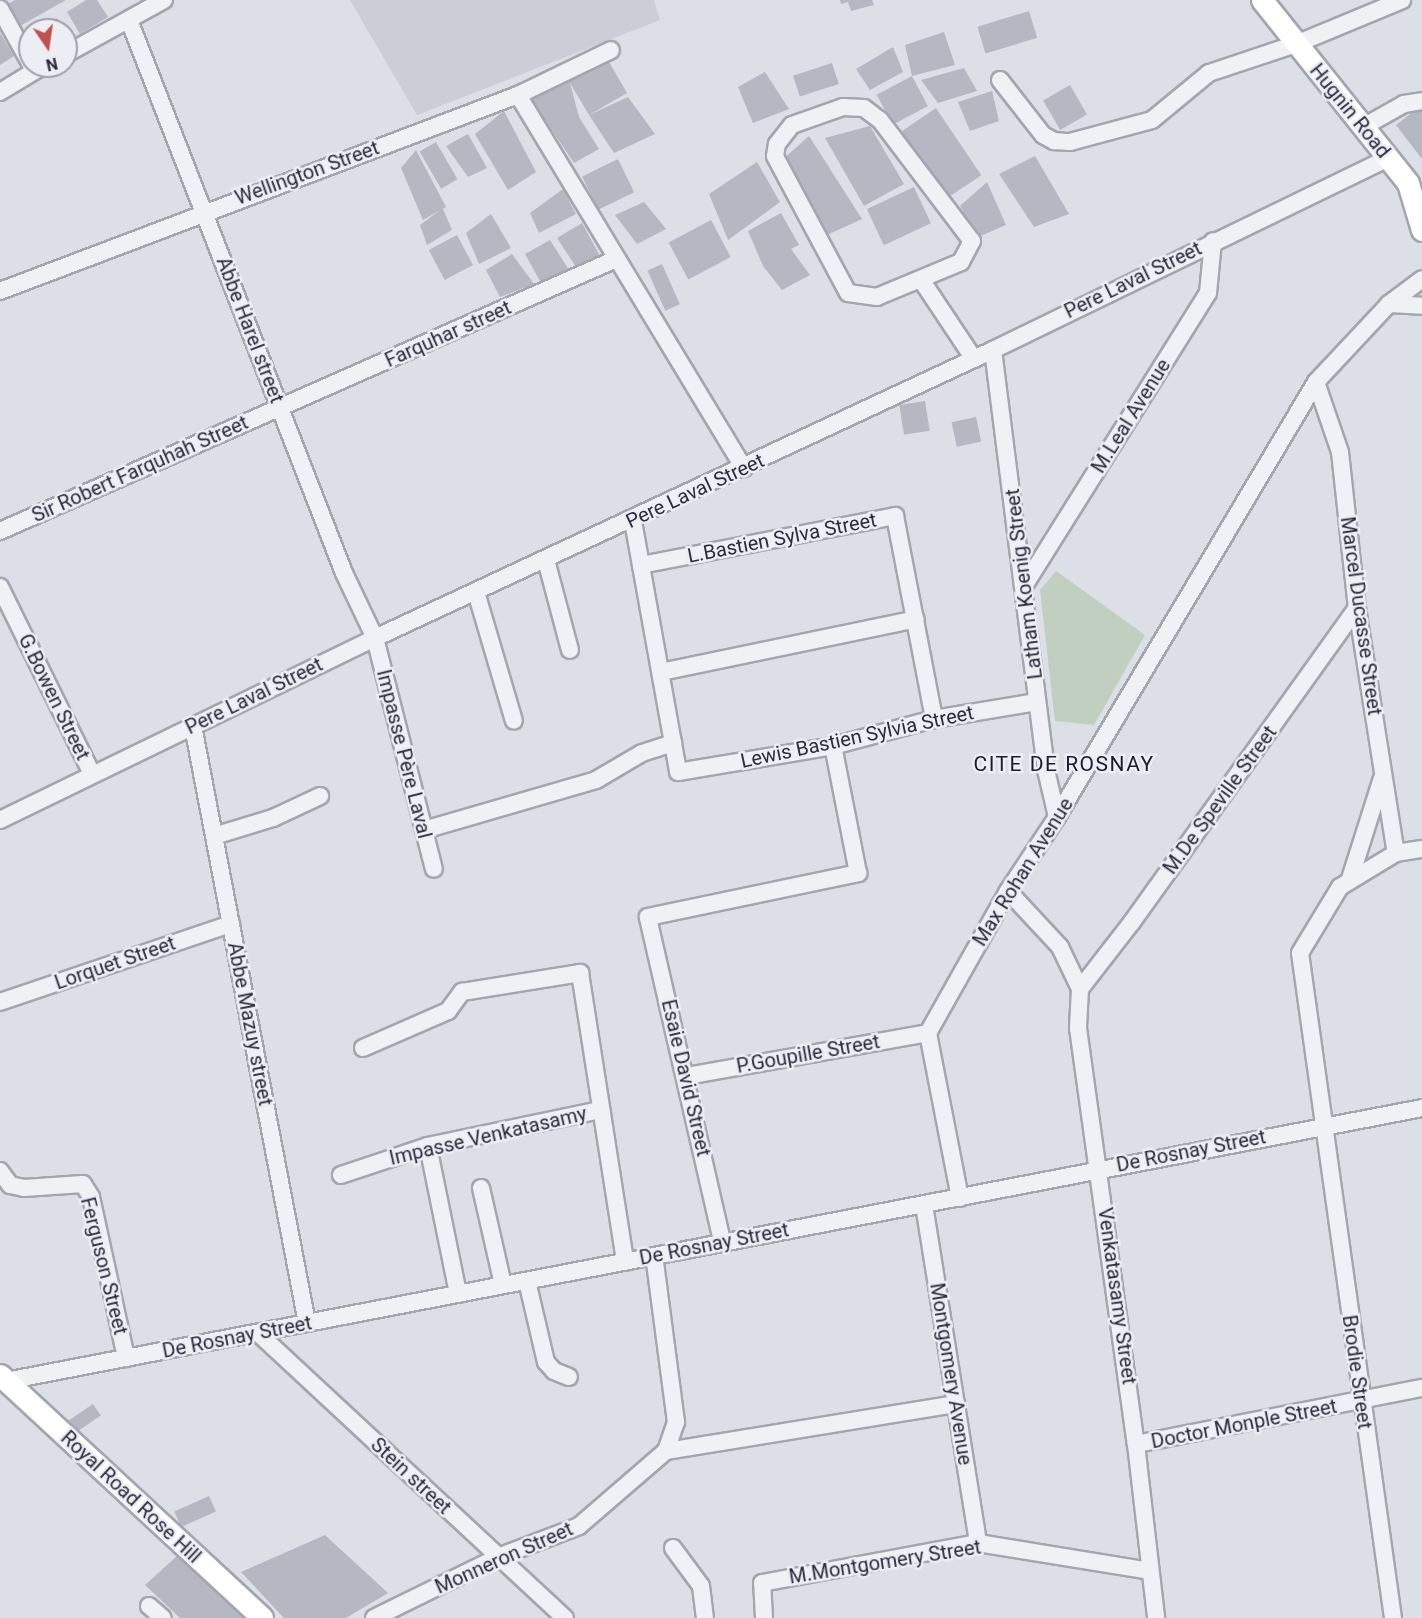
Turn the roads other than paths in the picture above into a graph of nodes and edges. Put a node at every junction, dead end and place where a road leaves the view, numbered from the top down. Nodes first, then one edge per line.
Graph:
1 (164, 0) edge
2 (1262, 0) edge
3 (1402, 0) edge
4 (0, 9) edge
5 (129, 20) junction
6 (18, 38) edge
7 (1296, 44) junction
8 (78, 48) edge
9 (611, 50) dead end
10 (19, 78) edge
11 (1000, 80) dead end
12 (0, 92) edge
13 (518, 95) junction
14 (1422, 101) edge
15 (1363, 127) junction
16 (1388, 158) junction
17 (1415, 190) edge
18 (204, 211) junction
19 (1422, 231) edge
20 (1213, 240) junction
21 (616, 260) junction
22 (1422, 279) edge
23 (922, 281) junction
24 (0, 291) edge
25 (1389, 304) junction
26 (1422, 306) edge
27 (993, 350) junction
28 (974, 359) junction
29 (1316, 382) junction
30 (281, 408) junction
31 (744, 468) junction
32 (633, 521) junction
33 (0, 531) edge
34 (546, 560) junction
35 (641, 565) junction
36 (1026, 583) junction
37 (0, 587) edge
38 (476, 592) junction
39 (1357, 608) junction
40 (916, 619) junction
41 (375, 638) junction
42 (570, 650) dead end
43 (662, 672) junction
44 (1037, 702) junction
45 (934, 719) junction
46 (514, 721) dead end
47 (193, 726) junction
48 (673, 743) junction
49 (833, 746) junction
50 (92, 774) junction
51 (1383, 774) junction
52 (320, 796) dead end
53 (1057, 817) junction
54 (0, 820) edge
55 (424, 830) junction
56 (214, 836) junction
57 (1422, 849) edge
58 (1396, 853) junction
59 (434, 869) dead end
60 (1345, 883) junction
61 (1008, 891) junction
62 (231, 924) junction
63 (1080, 989) junction
64 (0, 1002) edge
65 (928, 1033) junction
66 (363, 1048) dead end
67 (687, 1076) junction
68 (1422, 1108) edge
69 (601, 1110) junction
70 (1326, 1126) junction
71 (428, 1146) junction
72 (1100, 1168) junction
73 (0, 1171) edge
74 (341, 1175) dead end
75 (481, 1188) dead end
76 (960, 1198) junction
77 (924, 1205) junction
78 (722, 1241) junction
79 (654, 1257) junction
80 (625, 1262) junction
81 (527, 1281) junction
82 (503, 1286) junction
83 (458, 1294) junction
84 (307, 1323) junction
85 (258, 1333) junction
86 (126, 1358) junction
87 (569, 1377) dead end
88 (3, 1378) edge
89 (1422, 1388) edge
90 (1360, 1402) junction
91 (956, 1404) junction
92 (1136, 1444) junction
93 (666, 1451) junction
94 (978, 1543) junction
95 (673, 1548) dead end
96 (498, 1557) junction
97 (1150, 1571) junction
98 (149, 1606) dead end
99 (163, 1618) edge
100 (262, 1618) edge
101 (374, 1618) edge
102 (565, 1618) edge
103 (705, 1618) edge
104 (764, 1618) edge
105 (1156, 1618) edge
106 (1393, 1618) edge

1 - 5 street
2 - 7 main road, Hugnin Road
3 - 7 street
4 - 6 street
5 - 8 street
5 - 18 street, Abbe Harel street
7 - 11 street
7 - 15 main road, Hugnin Road
9 - 13 street, Wellington Street
10 - 12 street
13 - 18 street, Wellington Street
13 - 21 street
14 - 15 street
15 - 16 main road, Hugnin Road
16 - 17 main road, Hugnin Road
16 - 20 street, Pere Laval Street
17 - 19 main road, Hugnin Road
18 - 24 street, Wellington Street
18 - 30 street, Abbe Harel street
20 - 27 street, Pere Laval Street
20 - 36 street, M.Leal Avenue
21 - 30 street, Farquhar street
21 - 31 street
22 - 25 street, Max Rohan Avenue
23 - 23 street
23 - 28 street
25 - 26 street
25 - 29 street, Max Rohan Avenue
27 - 28 street, Pere Laval Street
27 - 36 street, Latham Koenig Street
28 - 31 street, Pere Laval Street
29 - 39 street, Marcel Ducasse Street
29 - 53 street, Max Rohan Avenue
30 - 33 street, Sir Robert Farquhah Street
30 - 41 street, Abbe Harel street
31 - 32 street, Pere Laval Street
32 - 34 street, Pere Laval Street
32 - 35 street
34 - 38 street, Pere Laval Street
34 - 42 street
35 - 40 street, L.Bastien Sylva Street
35 - 43 street
36 - 44 street, Latham Koenig Street
37 - 50 street, G.Bowen Street
38 - 41 street, Pere Laval Street
38 - 46 street
39 - 51 street, Marcel Ducasse Street
39 - 63 street, M.De Speville Street
40 - 43 street
40 - 45 street, L.Bastien Sylva Street
41 - 47 street, Pere Laval Street
41 - 55 street, Impasse Père Laval
43 - 48 street
44 - 45 street, Lewis Bastien Sylvia Street
44 - 53 street, Latham Koenig Street
45 - 49 street, Lewis Bastien Sylvia Street
47 - 50 street, Pere Laval Street
47 - 56 street, Abbe Mazuy street
48 - 49 street, Lewis Bastien Sylvia Street
48 - 55 street
49 - 67 street, Esaie David Street
50 - 54 street, Pere Laval Street
51 - 58 street, Marcel Ducasse Street
51 - 60 street
52 - 56 street
53 - 61 street, Max Rohan Avenue
55 - 59 street, Impasse Père Laval
56 - 62 street, Abbe Mazuy street
57 - 58 street
58 - 60 street
60 - 70 street
61 - 63 street, Venkatasamy Street
61 - 65 street, Max Rohan Avenue
62 - 64 street, Lorquet Street
62 - 84 street, Abbe Mazuy street
63 - 72 street, Venkatasamy Street
65 - 67 street, P.Goupille Street
65 - 76 street
66 - 69 street
67 - 78 street, Esaie David Street
68 - 70 street, De Rosnay Street
69 - 71 street, Impasse Venkatasamy
69 - 80 street
70 - 72 street, De Rosnay Street
70 - 90 street, Brodie Street
71 - 74 street, Impasse Venkatasamy
71 - 83 street
72 - 76 street, De Rosnay Street
72 - 92 street, Venkatasamy Street
73 - 86 street, Ferguson Street
75 - 82 street
76 - 77 street, De Rosnay Street
77 - 78 street, De Rosnay Street
77 - 91 street, Montgomery Avenue
78 - 79 street, De Rosnay Street
79 - 80 street, De Rosnay Street
79 - 93 street
80 - 81 street, De Rosnay Street
81 - 82 street, De Rosnay Street
81 - 87 street
82 - 83 street, De Rosnay Street
83 - 84 street, De Rosnay Street
84 - 85 street, De Rosnay Street
85 - 86 street, De Rosnay Street
85 - 96 street, Stein street
86 - 88 street, De Rosnay Street
88 - 100 main road, Royal Road Rose Hill
89 - 90 street, Doctor Monple Street
90 - 92 street, Doctor Monple Street
90 - 106 street, Brodie Street
91 - 93 street
91 - 94 street, Montgomery Avenue
92 - 97 street, Venkatasamy Street
93 - 96 street, Monneron Street
94 - 97 street, M.Montgomery Street
94 - 104 street, M.Montgomery Street
95 - 103 street
96 - 101 street, Monneron Street
96 - 102 street, Stein street
97 - 105 street, Venkatasamy Street
98 - 99 street

